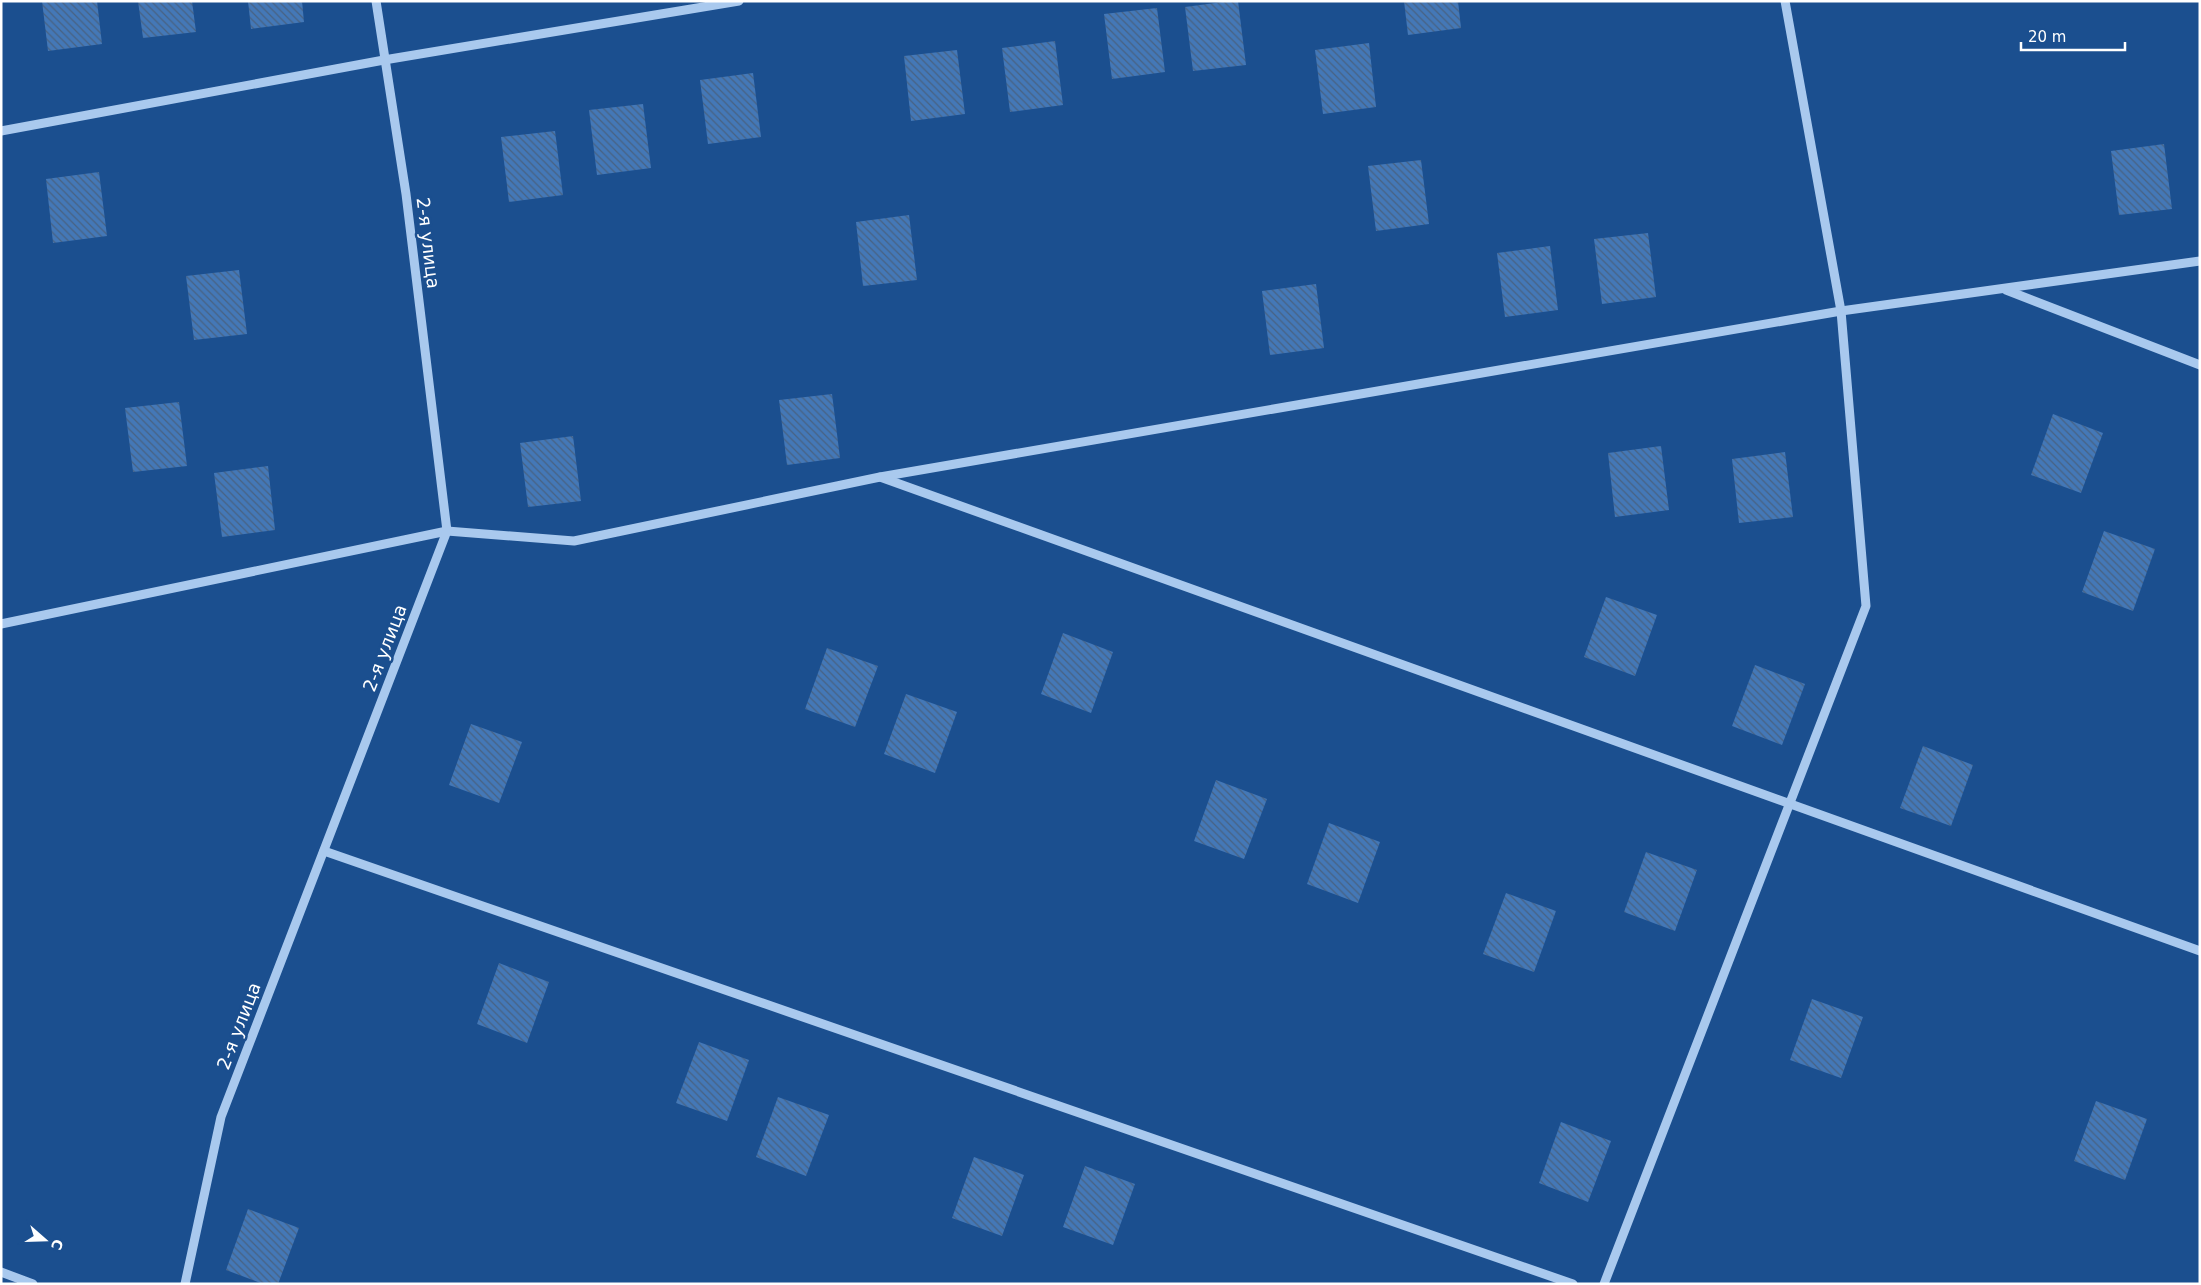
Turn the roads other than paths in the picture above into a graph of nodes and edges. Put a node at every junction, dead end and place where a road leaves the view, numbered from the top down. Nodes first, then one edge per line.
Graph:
1 (376, 1) edge
2 (738, 1) edge
3 (1785, 1) edge
4 (384, 60) junction
5 (1, 131) edge
6 (2200, 261) edge
7 (2003, 289) junction
8 (1841, 311) junction
9 (2200, 365) edge
10 (880, 477) junction
11 (447, 531) junction
12 (1, 624) edge
13 (1789, 803) junction
14 (324, 852) junction
15 (2200, 951) edge
16 (1, 1272) edge
17 (33, 1284) edge
18 (185, 1284) edge
19 (1573, 1284) edge
20 (1604, 1284) edge

1 - 4 street, 2-я улица
2 - 4 street
3 - 8 street
4 - 5 street
4 - 11 street, 2-я улица
6 - 7 street
7 - 8 street
7 - 9 street
8 - 10 street
8 - 13 street
10 - 11 street
10 - 13 street
11 - 12 street
11 - 14 street, 2-я улица
13 - 15 street
13 - 20 street
14 - 18 street, 2-я улица
14 - 19 street
16 - 17 street

